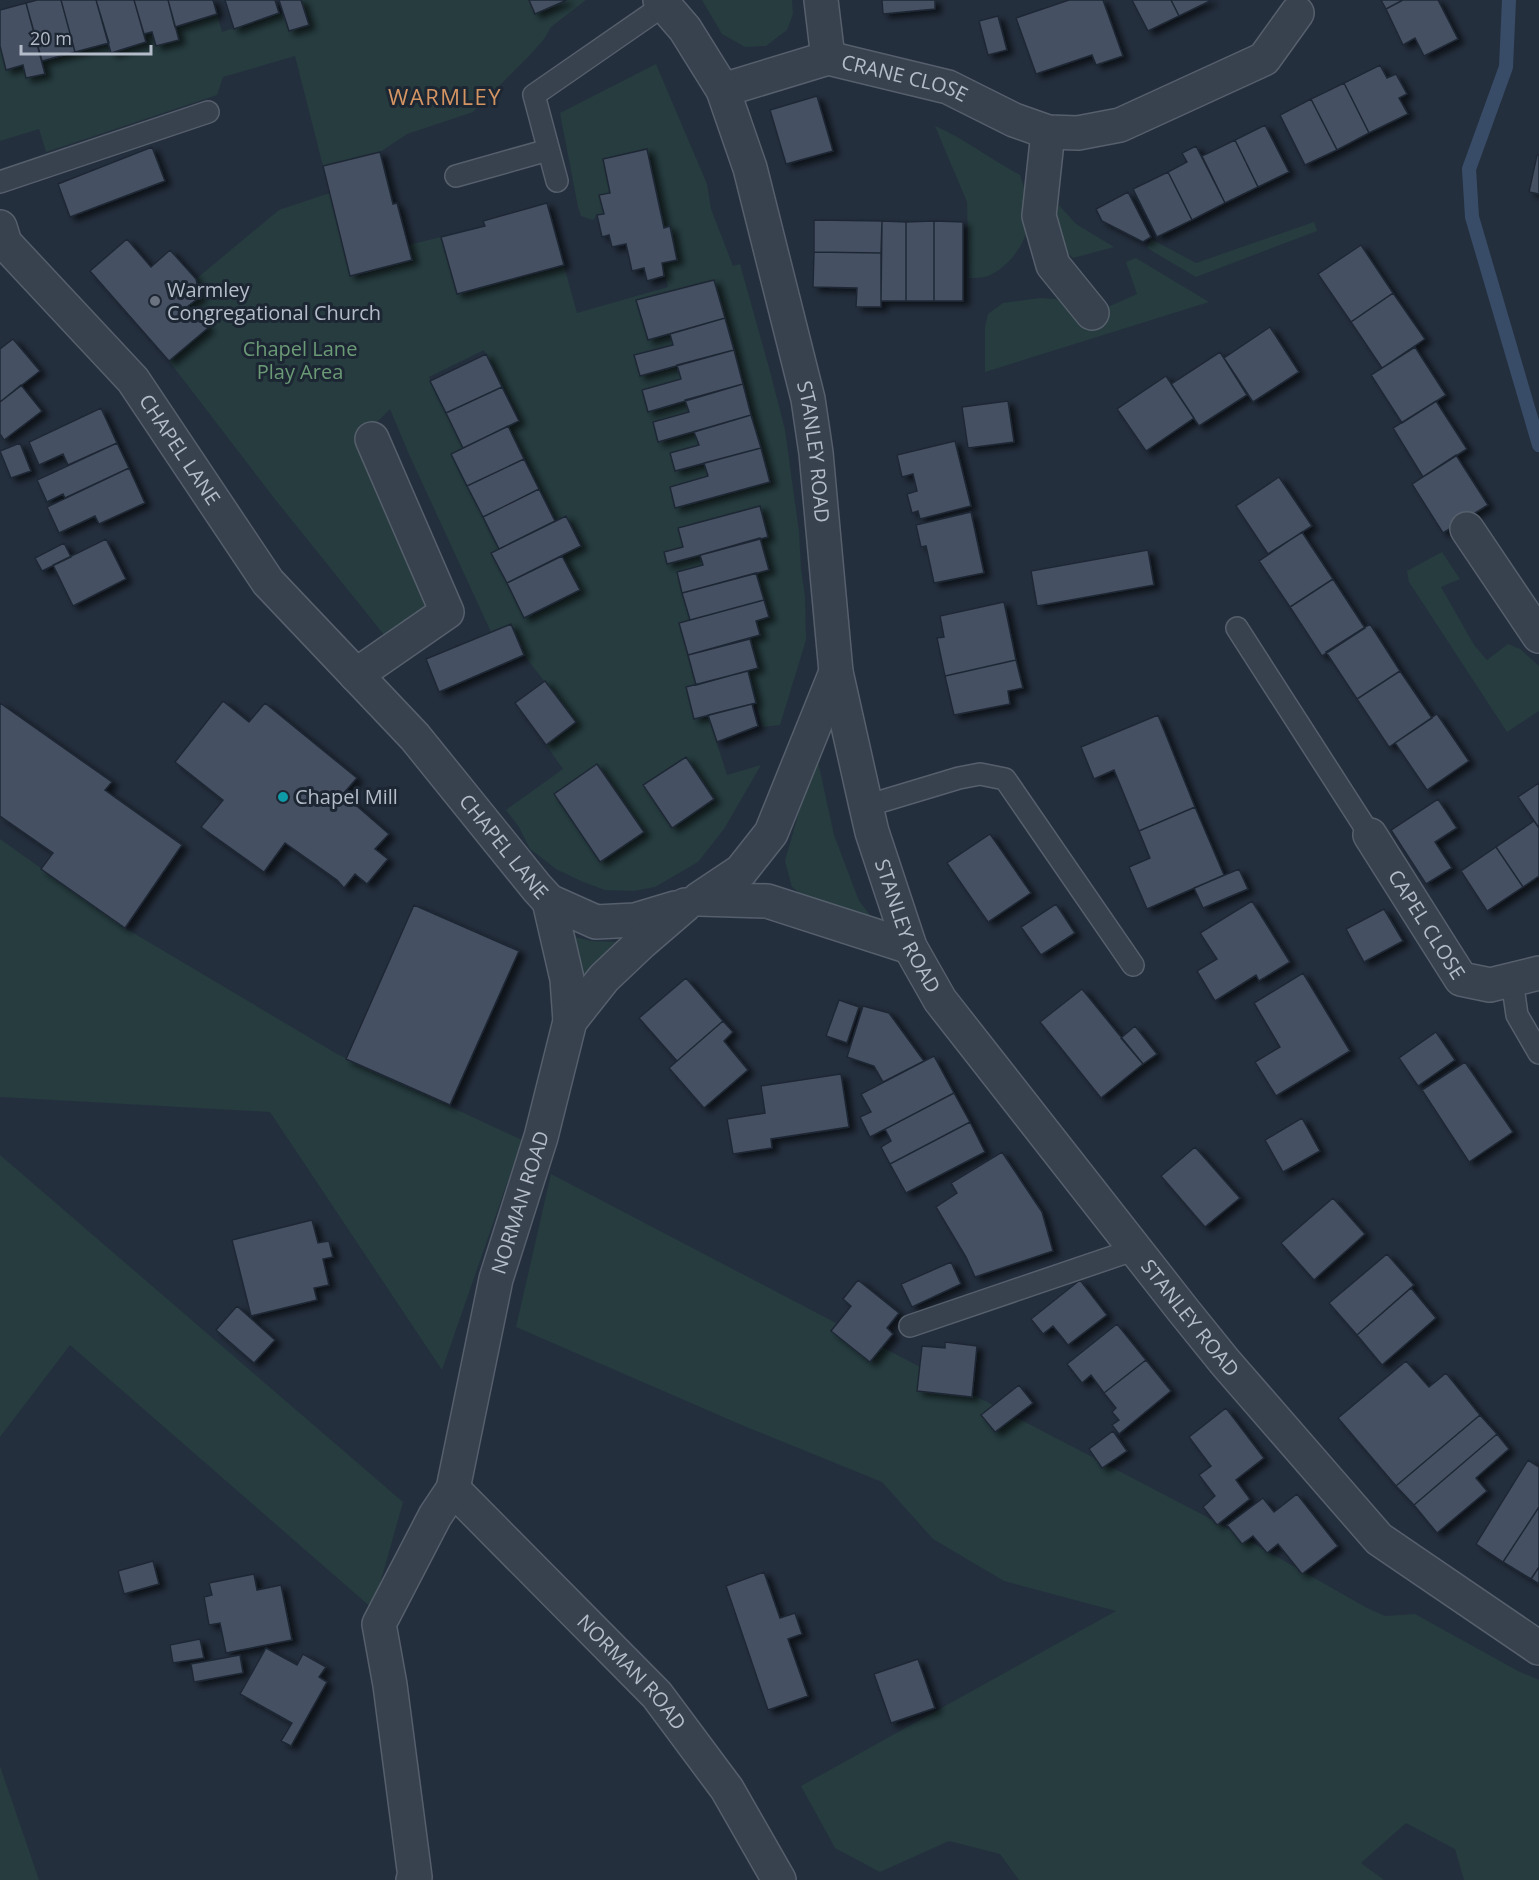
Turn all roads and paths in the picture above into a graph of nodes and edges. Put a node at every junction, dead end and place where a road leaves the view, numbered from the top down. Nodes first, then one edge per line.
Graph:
1 (821, 0) edge
2 (662, 2) edge
3 (1299, 7) edge
4 (828, 58) junction
5 (723, 90) junction
6 (208, 112) dead end
7 (1048, 132) junction
8 (548, 150) junction
9 (456, 176) dead end
10 (557, 180) dead end
11 (0, 182) edge
12 (2, 238) edge
13 (1092, 313) dead end
14 (372, 439) dead end
15 (1467, 529) dead end
16 (1237, 628) dead end
17 (1539, 636) edge
18 (836, 672) junction
19 (356, 675) junction
20 (866, 806) junction
21 (1370, 835) joint
22 (549, 901) junction
23 (692, 902) junction
24 (910, 947) junction
25 (1133, 965) dead end
26 (1525, 977) edge
27 (570, 1021) junction
28 (1539, 1053) edge
29 (1136, 1249) junction
30 (910, 1326) dead end
31 (453, 1489) junction
32 (1539, 1648) edge
33 (413, 1880) edge
34 (779, 1880) edge

1 - 4 street
2 - 5 street, STANLEY ROAD
2 - 8 lane
3 - 7 street, CRANE CLOSE
4 - 5 street, CRANE CLOSE
4 - 7 street, CRANE CLOSE
5 - 18 street, STANLEY ROAD
6 - 11 lane
7 - 13 street
8 - 9 lane
8 - 10 lane
12 - 19 street, CHAPEL LANE
14 - 19 street
15 - 17 street
16 - 21 lane
18 - 20 street, STANLEY ROAD
18 - 23 street, CHAPEL LANE
19 - 22 street, CHAPEL LANE
20 - 24 street, STANLEY ROAD
20 - 25 lane
21 - 26 street, CAPEL CLOSE
22 - 23 street, CHAPEL LANE
22 - 27 street, NORMAN ROAD
23 - 24 street, CHAPEL LANE
23 - 27 street, NORMAN ROAD
24 - 29 street, STANLEY ROAD
26 - 28 lane
27 - 31 street, NORMAN ROAD
29 - 30 lane
29 - 32 street, STANLEY ROAD
31 - 33 street, NORMAN ROAD
31 - 34 street, NORMAN ROAD

